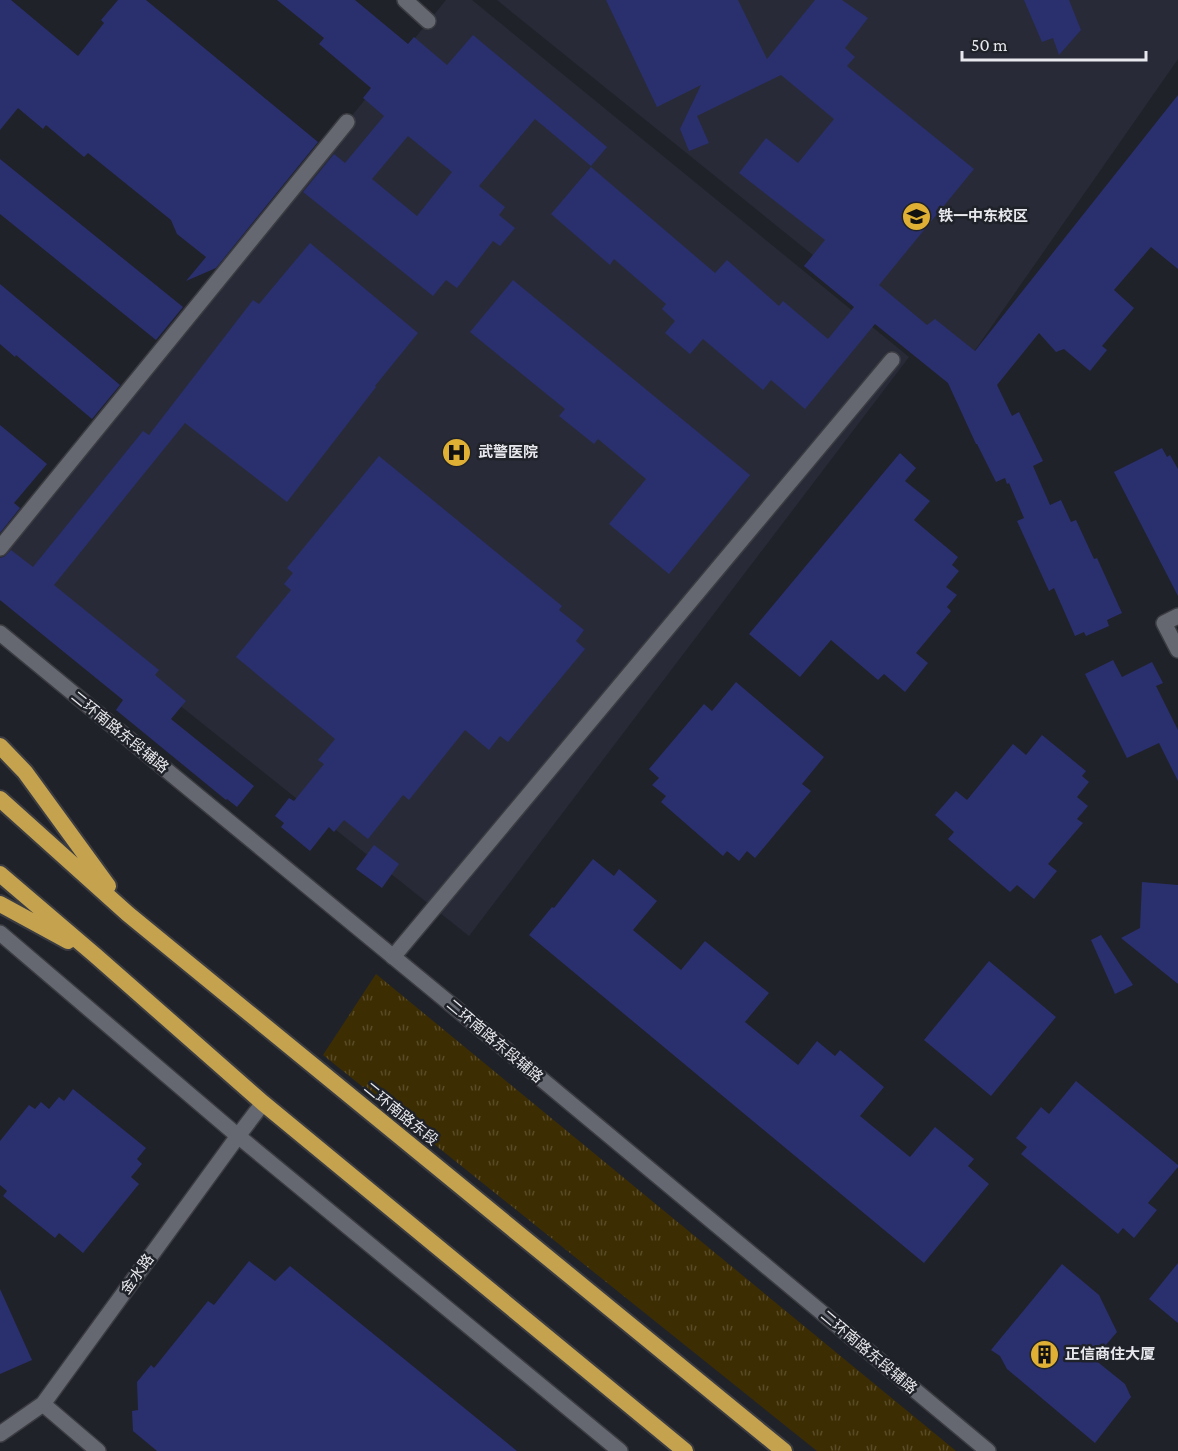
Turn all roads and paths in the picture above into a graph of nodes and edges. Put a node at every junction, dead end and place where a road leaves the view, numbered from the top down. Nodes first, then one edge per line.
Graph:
1 (405, 0) edge
2 (429, 21) dead end
3 (347, 122) dead end
4 (892, 360) dead end
5 (0, 548) edge
6 (1178, 616) edge
7 (0, 633) edge
8 (1178, 650) edge
9 (0, 746) edge
10 (0, 799) edge
11 (0, 874) edge
12 (0, 904) edge
13 (128, 914) junction
14 (0, 933) edge
15 (96, 956) junction
16 (393, 957) junction
17 (263, 1103) junction
18 (238, 1136) junction
19 (43, 1404) junction
20 (0, 1434) edge
21 (98, 1451) edge
22 (620, 1451) edge
23 (685, 1451) edge
24 (784, 1451) edge
25 (988, 1451) edge

1 - 2 main road
3 - 5 main road
4 - 16 main road
6 - 8 main road
7 - 16 main road, 二环南路东段辅路
9 - 13 highway
10 - 13 highway, 二环南路东段
11 - 15 highway
12 - 15 highway
13 - 24 highway, 二环南路东段
14 - 18 main road
15 - 17 highway
16 - 25 main road, 二环南路东段辅路
17 - 18 main road, 金水路
17 - 23 highway
18 - 19 main road, 金水路
18 - 22 main road
19 - 20 main road, 金水路
19 - 21 main road

